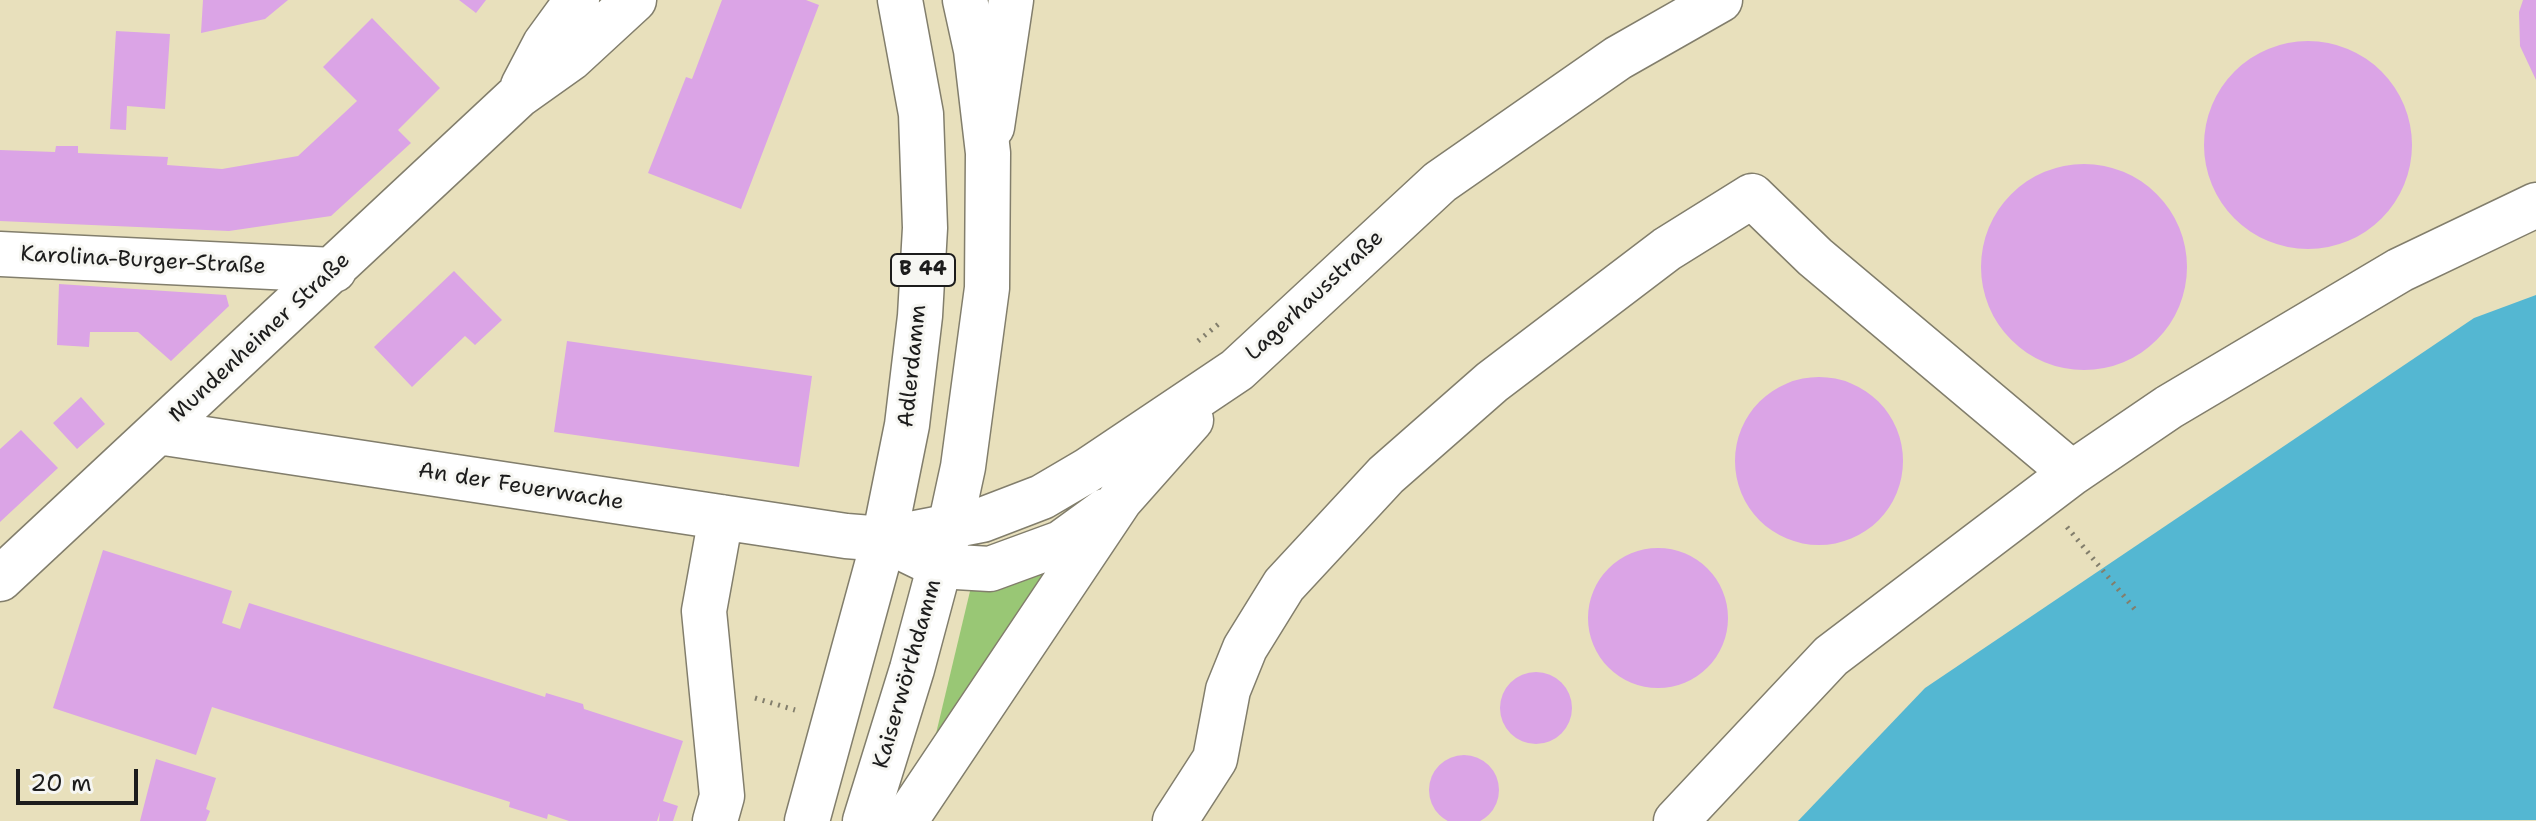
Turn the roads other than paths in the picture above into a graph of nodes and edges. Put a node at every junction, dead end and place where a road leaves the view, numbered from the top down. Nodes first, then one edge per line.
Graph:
1 (577, 0) edge
2 (634, 0) edge
3 (900, 0) edge
4 (965, 0) edge
5 (1011, 0) edge
6 (1720, 0) edge
7 (519, 95) junction
8 (988, 153) junction
9 (2536, 205) edge
10 (0, 254) edge
11 (334, 270) junction
12 (1237, 370) junction
13 (158, 432) junction
14 (2051, 472) junction
15 (1120, 500) junction
16 (721, 517) junction
17 (884, 539) junction
18 (945, 546) junction
19 (0, 579) edge
20 (715, 821) edge
21 (807, 821) edge
22 (865, 821) edge
23 (905, 821) edge
24 (1175, 821) edge
25 (1676, 821) edge

1 - 7 street, Mundenheimer Straße
2 - 7 street, Mundenheimer Straße
3 - 17 street, Adlerdamm / B 44
4 - 8 street, B 44
5 - 8 street
6 - 12 street, Lagerhausstraße
7 - 11 street, Mundenheimer Straße
8 - 18 street, B 44
9 - 14 street
10 - 11 street, Karolina-Burger-Straße
11 - 13 street, Mundenheimer Straße
12 - 15 street
12 - 18 street, Lagerhausstraße
13 - 16 street, An der Feuerwache
13 - 19 street, Mundenheimer Straße
14 - 24 street
14 - 25 street
15 - 18 street
15 - 23 street
16 - 17 street, An der Feuerwache
16 - 20 street
17 - 18 street, Lagerhausstraße
17 - 21 street, B 44
18 - 22 street, Kaiserwörthdamm / B 44

